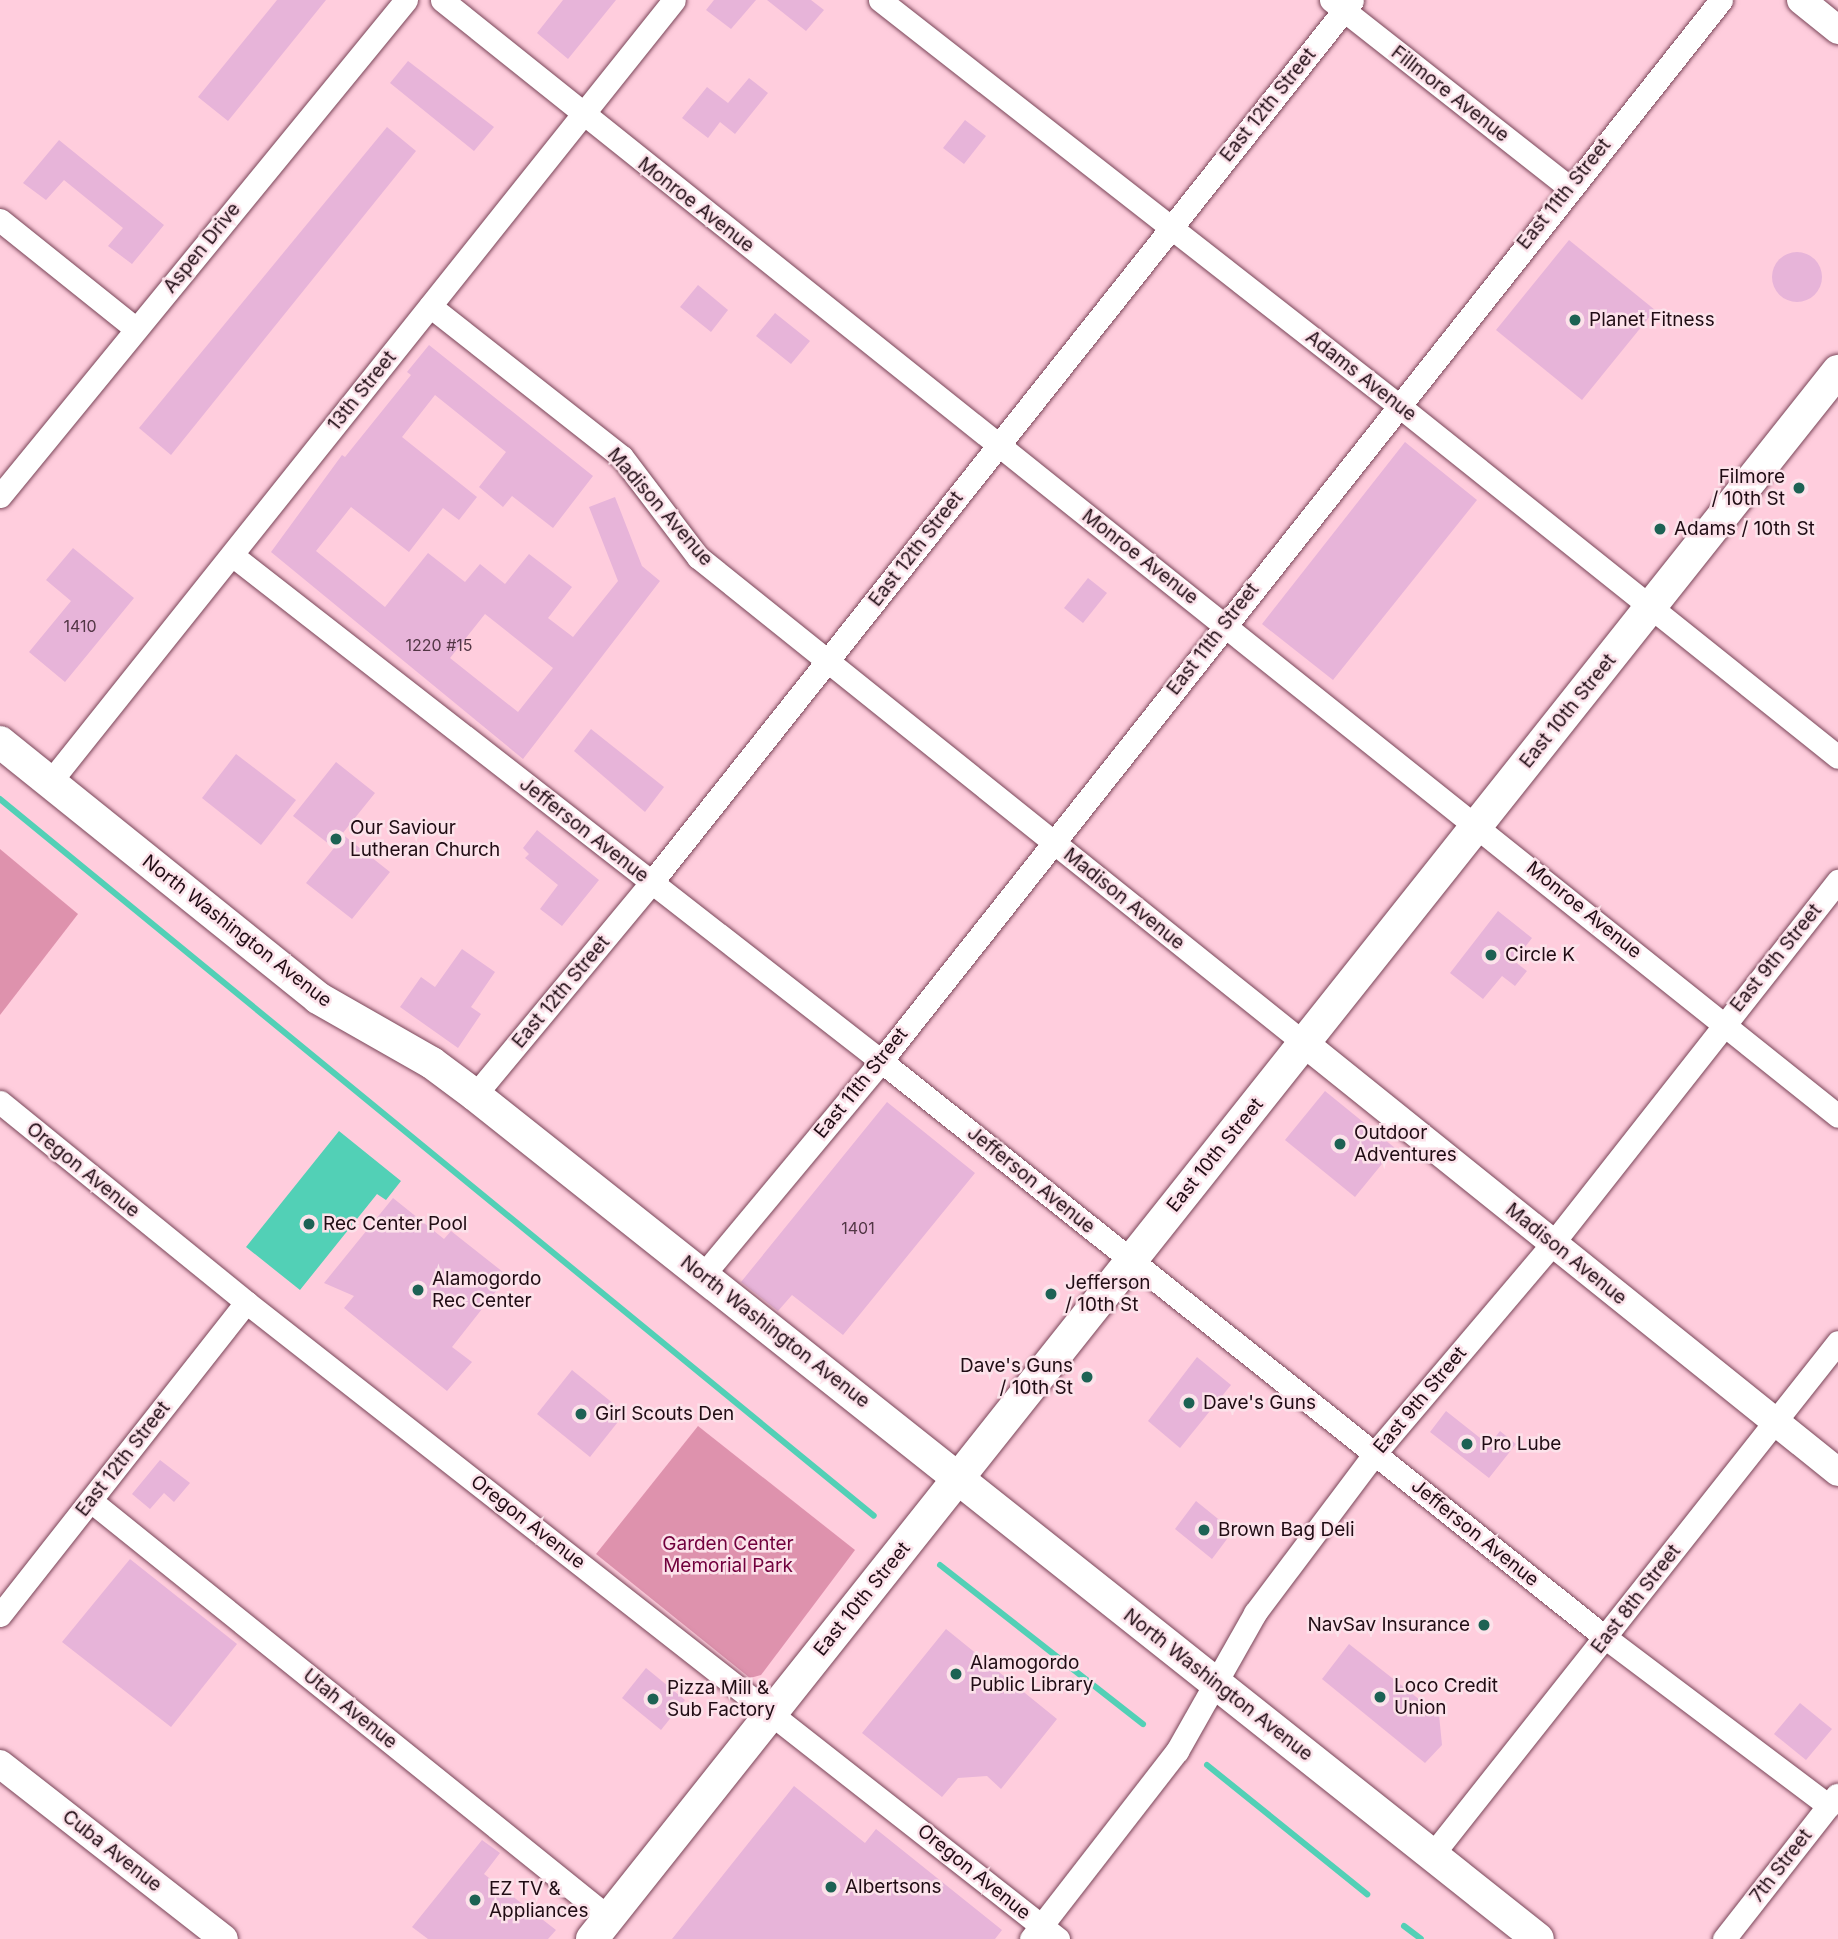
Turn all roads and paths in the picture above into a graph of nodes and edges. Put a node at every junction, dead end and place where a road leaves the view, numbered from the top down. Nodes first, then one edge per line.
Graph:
1 (406, 0) edge
2 (442, 0) edge
3 (674, 0) edge
4 (880, 0) edge
5 (1721, 0) edge
6 (1801, 0) edge
7 (1342, 4) edge
8 (1838, 30) edge
9 (582, 114) junction
10 (1569, 187) junction
11 (0, 220) edge
12 (1170, 228) junction
13 (430, 306) junction
14 (136, 329) junction
15 (1833, 388) edge
16 (1398, 405) junction
17 (998, 445) junction
18 (0, 496) edge
19 (232, 555) junction
20 (1649, 609) junction
21 (1225, 624) junction
22 (826, 663) junction
23 (0, 742) edge
24 (1838, 757) edge
25 (50, 782) junction
26 (1478, 824) junction
27 (1052, 842) junction
28 (1838, 881) edge
29 (651, 883) junction
30 (1723, 1023) junction
31 (1304, 1043) junction
32 (881, 1061) junction
33 (475, 1096) junction
34 (0, 1102) edge
35 (1838, 1115) edge
36 (1553, 1243) junction
37 (1131, 1260) junction
38 (703, 1275) junction
39 (246, 1302) junction
40 (1838, 1342) edge
41 (1775, 1421) junction
42 (1375, 1453) junction
43 (1838, 1472) edge
44 (959, 1477) junction
45 (91, 1501) junction
46 (0, 1615) edge
47 (1606, 1638) junction
48 (1217, 1685) junction
49 (772, 1712) junction
50 (0, 1764) edge
51 (1833, 1800) edge
52 (1432, 1855) junction
53 (600, 1928) edge
54 (1043, 1935) edge
55 (224, 1939) edge
56 (1538, 1939) edge
57 (1724, 1939) edge

1 - 14 street, Aspen Drive
2 - 9 street, Monroe Avenue
3 - 9 street, 13th Street
4 - 12 street, Adams Avenue
5 - 10 street, East 11th Street
6 - 8 street
7 - 10 street, Fillmore Avenue
7 - 12 street, East 12th Street
9 - 13 street, 13th Street
9 - 17 street, Monroe Avenue
10 - 16 street, East 11th Street
11 - 14 street
12 - 16 street, Adams Avenue
12 - 17 street, East 12th Street
13 - 19 street, 13th Street
13 - 22 street, Madison Avenue
14 - 18 street, Aspen Drive
15 - 20 main road, East 10th Street
16 - 20 street, Adams Avenue
16 - 21 street, East 11th Street
17 - 21 street, Monroe Avenue
17 - 22 street, East 12th Street
19 - 25 street, 13th Street
19 - 29 street, Jefferson Avenue
20 - 24 street, Adams Avenue
20 - 26 main road, East 10th Street
21 - 26 street, Monroe Avenue
21 - 27 street, East 11th Street
22 - 27 street, Madison Avenue
22 - 29 street, East 12th Street
23 - 25 main road, North Washington Avenue
25 - 33 main road, North Washington Avenue
26 - 30 street, Monroe Avenue
26 - 31 main road, East 10th Street
27 - 31 street, Madison Avenue
27 - 32 street, East 11th Street
28 - 30 street, East 9th Street
29 - 32 street, Jefferson Avenue
29 - 33 street, East 12th Street
30 - 35 street, Monroe Avenue
30 - 36 street, East 9th Street
31 - 36 street, Madison Avenue
31 - 37 main road, East 10th Street
32 - 37 street, Jefferson Avenue
32 - 38 street, East 11th Street
33 - 38 main road, North Washington Avenue
34 - 39 street, Oregon Avenue
36 - 41 street, Madison Avenue
36 - 42 street, East 9th Street
37 - 42 street, Jefferson Avenue
37 - 44 main road, East 10th Street
38 - 44 main road, North Washington Avenue
39 - 45 street, East 12th Street
39 - 49 street, Oregon Avenue
40 - 41 street, East 8th Street
41 - 43 street, Madison Avenue
41 - 47 street, East 8th Street
42 - 47 street, Jefferson Avenue
42 - 48 street, East 9th Street
44 - 48 main road, North Washington Avenue
44 - 49 main road, East 10th Street
45 - 46 street, East 12th Street
45 - 53 street, Utah Avenue
47 - 51 street, Jefferson Avenue
47 - 52 street, East 8th Street
48 - 52 main road, North Washington Avenue
48 - 54 street, East 9th Street
49 - 53 main road, East 10th Street
49 - 54 street, Oregon Avenue
50 - 55 street, Cuba Avenue
51 - 57 street, 7th Street
52 - 56 main road, North Washington Avenue

